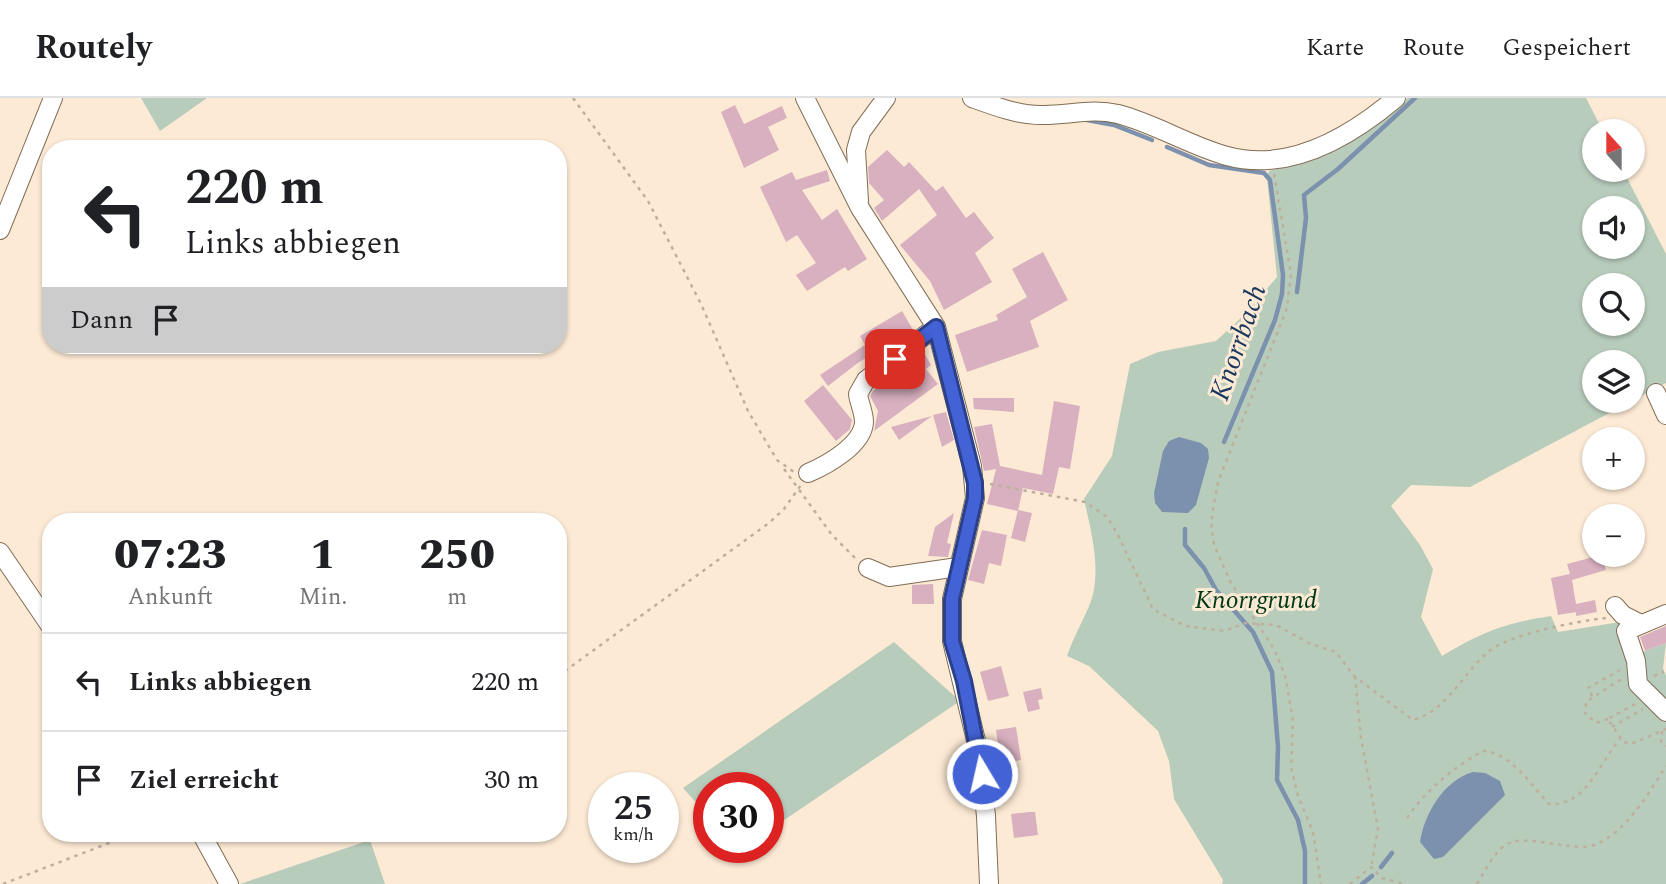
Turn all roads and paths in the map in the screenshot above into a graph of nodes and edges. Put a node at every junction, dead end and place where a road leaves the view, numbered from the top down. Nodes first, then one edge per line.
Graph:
1 (53, 98) edge
2 (573, 98) edge
3 (805, 98) edge
4 (886, 98) edge
5 (972, 98) edge
6 (1396, 98) edge
7 (1271, 162) junction
8 (7, 200) edge
9 (860, 208) junction
10 (0, 230) edge
11 (936, 327) junction
12 (1656, 393) dead end
13 (1666, 415) edge
14 (782, 467) junction
15 (803, 481) junction
16 (975, 483) junction
17 (0, 552) edge
18 (958, 567) junction
19 (868, 568) joint
20 (1619, 610) joint
21 (42, 614) edge
22 (1666, 614) edge
23 (1258, 623) junction
24 (1641, 624) junction
25 (1636, 666) junction
26 (567, 669) edge
27 (1664, 672) dead end
28 (1657, 675) dead end
29 (1354, 676) junction
30 (1592, 696) junction
31 (1656, 704) edge
32 (1608, 719) junction
33 (1612, 727) junction
34 (1664, 730) edge
35 (1620, 739) junction
36 (1666, 746) edge
37 (1666, 766) edge
38 (1407, 818) dead end
39 (112, 842) edge
40 (206, 842) edge
41 (1371, 867) junction
42 (3, 884) edge
43 (229, 884) edge
44 (989, 884) edge
45 (1321, 884) edge
46 (1350, 884) edge
47 (1405, 884) edge
48 (1477, 884) edge

1 - 8 street
2 - 14 path
3 - 9 street
4 - 9 street
5 - 7 street
6 - 7 street
7 - 23 path
8 - 10 street
9 - 11 street
11 - 15 street
11 - 16 street
12 - 13 street
14 - 15 path
14 - 15 path
15 - 19 path
15 - 26 path
16 - 18 street
16 - 23 path
17 - 21 street
18 - 19 street
18 - 44 street
20 - 24 street
20 - 29 path
22 - 24 street
23 - 29 path
23 - 45 path
24 - 25 street
25 - 30 path
25 - 30 path
25 - 31 street
27 - 28 path
29 - 41 path
30 - 32 path
31 - 32 path
31 - 33 path
32 - 33 path
33 - 35 path
34 - 35 path
34 - 36 path
35 - 38 path
37 - 48 path
39 - 42 path
40 - 43 street
41 - 46 path
41 - 47 path

